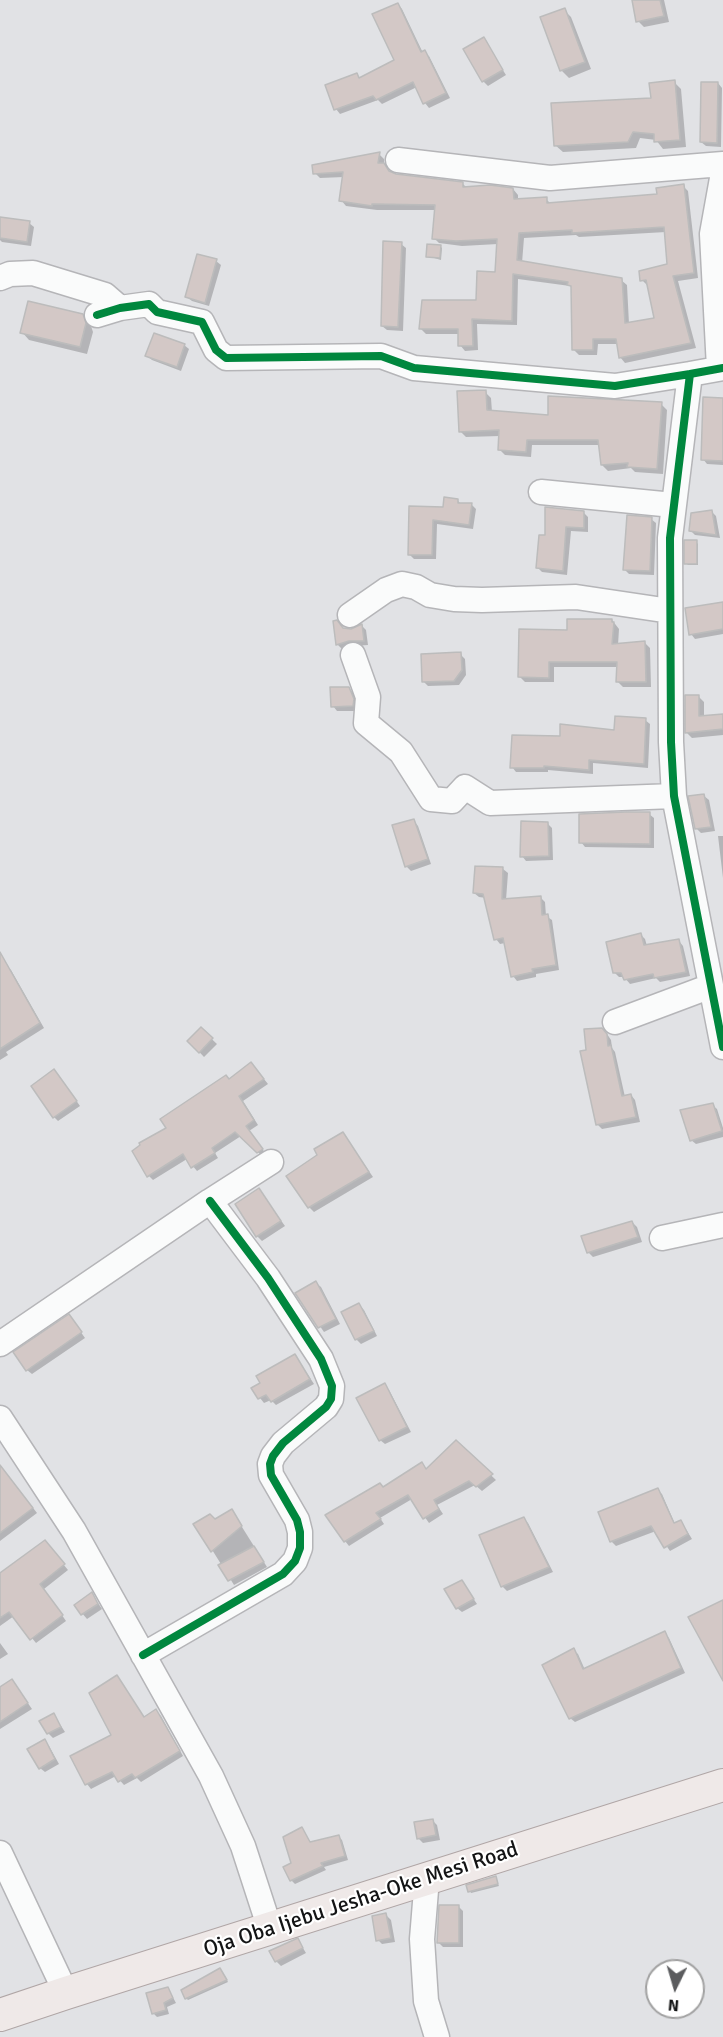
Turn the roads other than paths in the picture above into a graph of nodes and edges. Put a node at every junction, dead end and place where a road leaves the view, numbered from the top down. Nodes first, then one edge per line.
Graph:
1 (398, 160) dead end
2 (723, 164) edge
3 (723, 173) edge
4 (0, 278) edge
5 (120, 308) junction
6 (97, 315) dead end
7 (721, 368) edge
8 (690, 374) junction
9 (541, 492) dead end
10 (673, 504) junction
11 (670, 611) junction
12 (350, 615) dead end
13 (352, 655) dead end
14 (674, 796) junction
15 (711, 986) junction
16 (615, 1022) dead end
17 (723, 1047) edge
18 (271, 1162) dead end
19 (210, 1201) junction
20 (723, 1225) edge
21 (662, 1238) dead end
22 (0, 1344) edge
23 (0, 1418) edge
24 (143, 1655) junction
25 (723, 1785) edge
26 (0, 1853) edge
27 (427, 1878) junction
28 (270, 1929) junction
29 (66, 1993) junction
30 (0, 2015) edge
31 (437, 2037) edge

1 - 2 street
3 - 7 street
4 - 5 street
5 - 6 street
5 - 8 street
7 - 8 street
8 - 10 street
9 - 10 street
10 - 11 street
11 - 12 street
11 - 14 street
13 - 14 street
14 - 15 street
15 - 16 street
15 - 17 street
18 - 19 street
19 - 22 street
19 - 24 street
20 - 21 street
23 - 24 street
24 - 28 street
25 - 27 main road, Oja Oba Ijebu Jesha-Oke Mesi Road
26 - 29 street
27 - 28 main road, Oja Oba Ijebu Jesha-Oke Mesi Road
27 - 31 street
28 - 29 main road, Oja Oba Ijebu Jesha-Oke Mesi Road
29 - 30 main road, Oja Oba Ijebu Jesha-Oke Mesi Road

